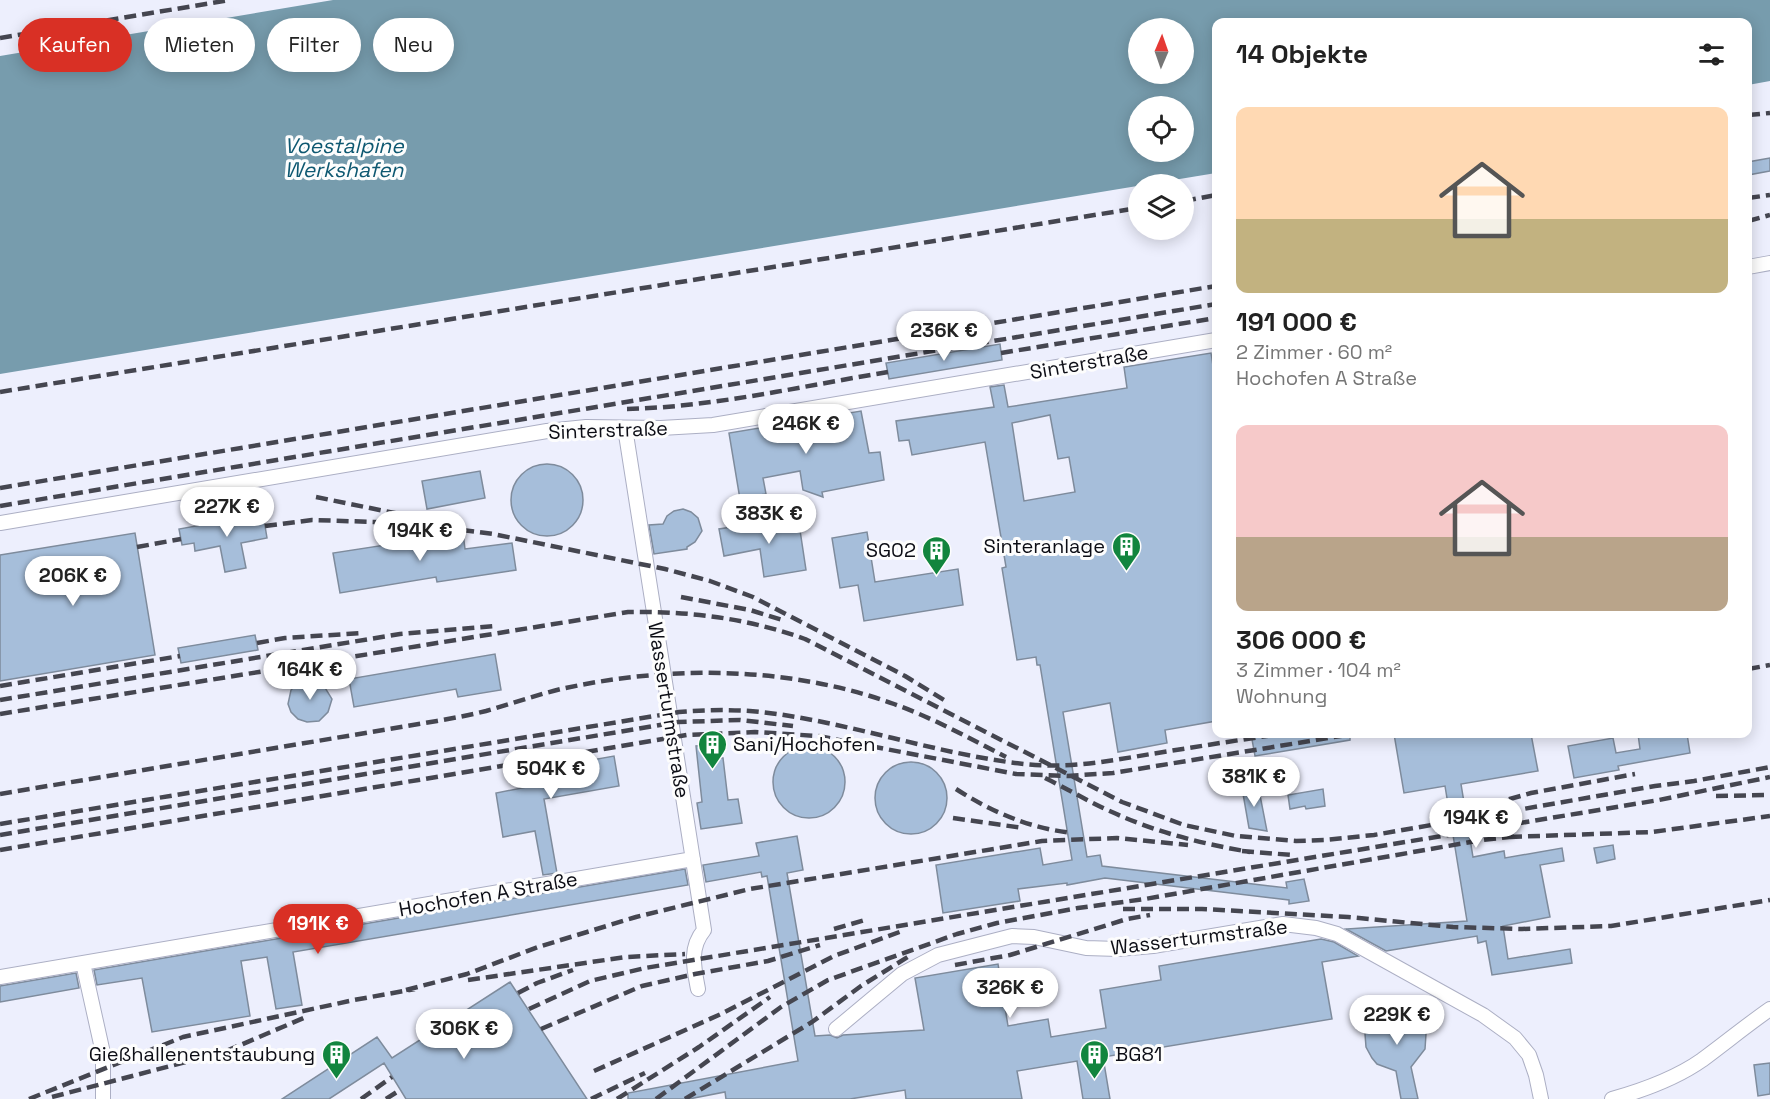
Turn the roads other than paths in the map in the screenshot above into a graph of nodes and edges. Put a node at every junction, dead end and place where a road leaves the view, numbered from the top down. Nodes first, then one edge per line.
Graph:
1 (1770, 263) edge
2 (1752, 266) edge
3 (1212, 341) edge
4 (625, 428) junction
5 (0, 523) edge
6 (693, 859) junction
7 (83, 963) junction
8 (0, 977) edge
9 (698, 989) dead end
10 (1770, 1009) edge
11 (836, 1029) dead end
12 (103, 1099) edge
13 (1541, 1099) edge
14 (1612, 1099) edge

1 - 2 street
3 - 4 street, Sinterstraße
4 - 5 street, Sinterstraße
4 - 6 street, Wasserturmstraße
6 - 7 street, Hochofen A Straße
6 - 9 street, Wasserturmstraße
7 - 8 street, Hochofen A Straße
7 - 12 street
10 - 14 street
11 - 13 street, Wasserturmstraße

